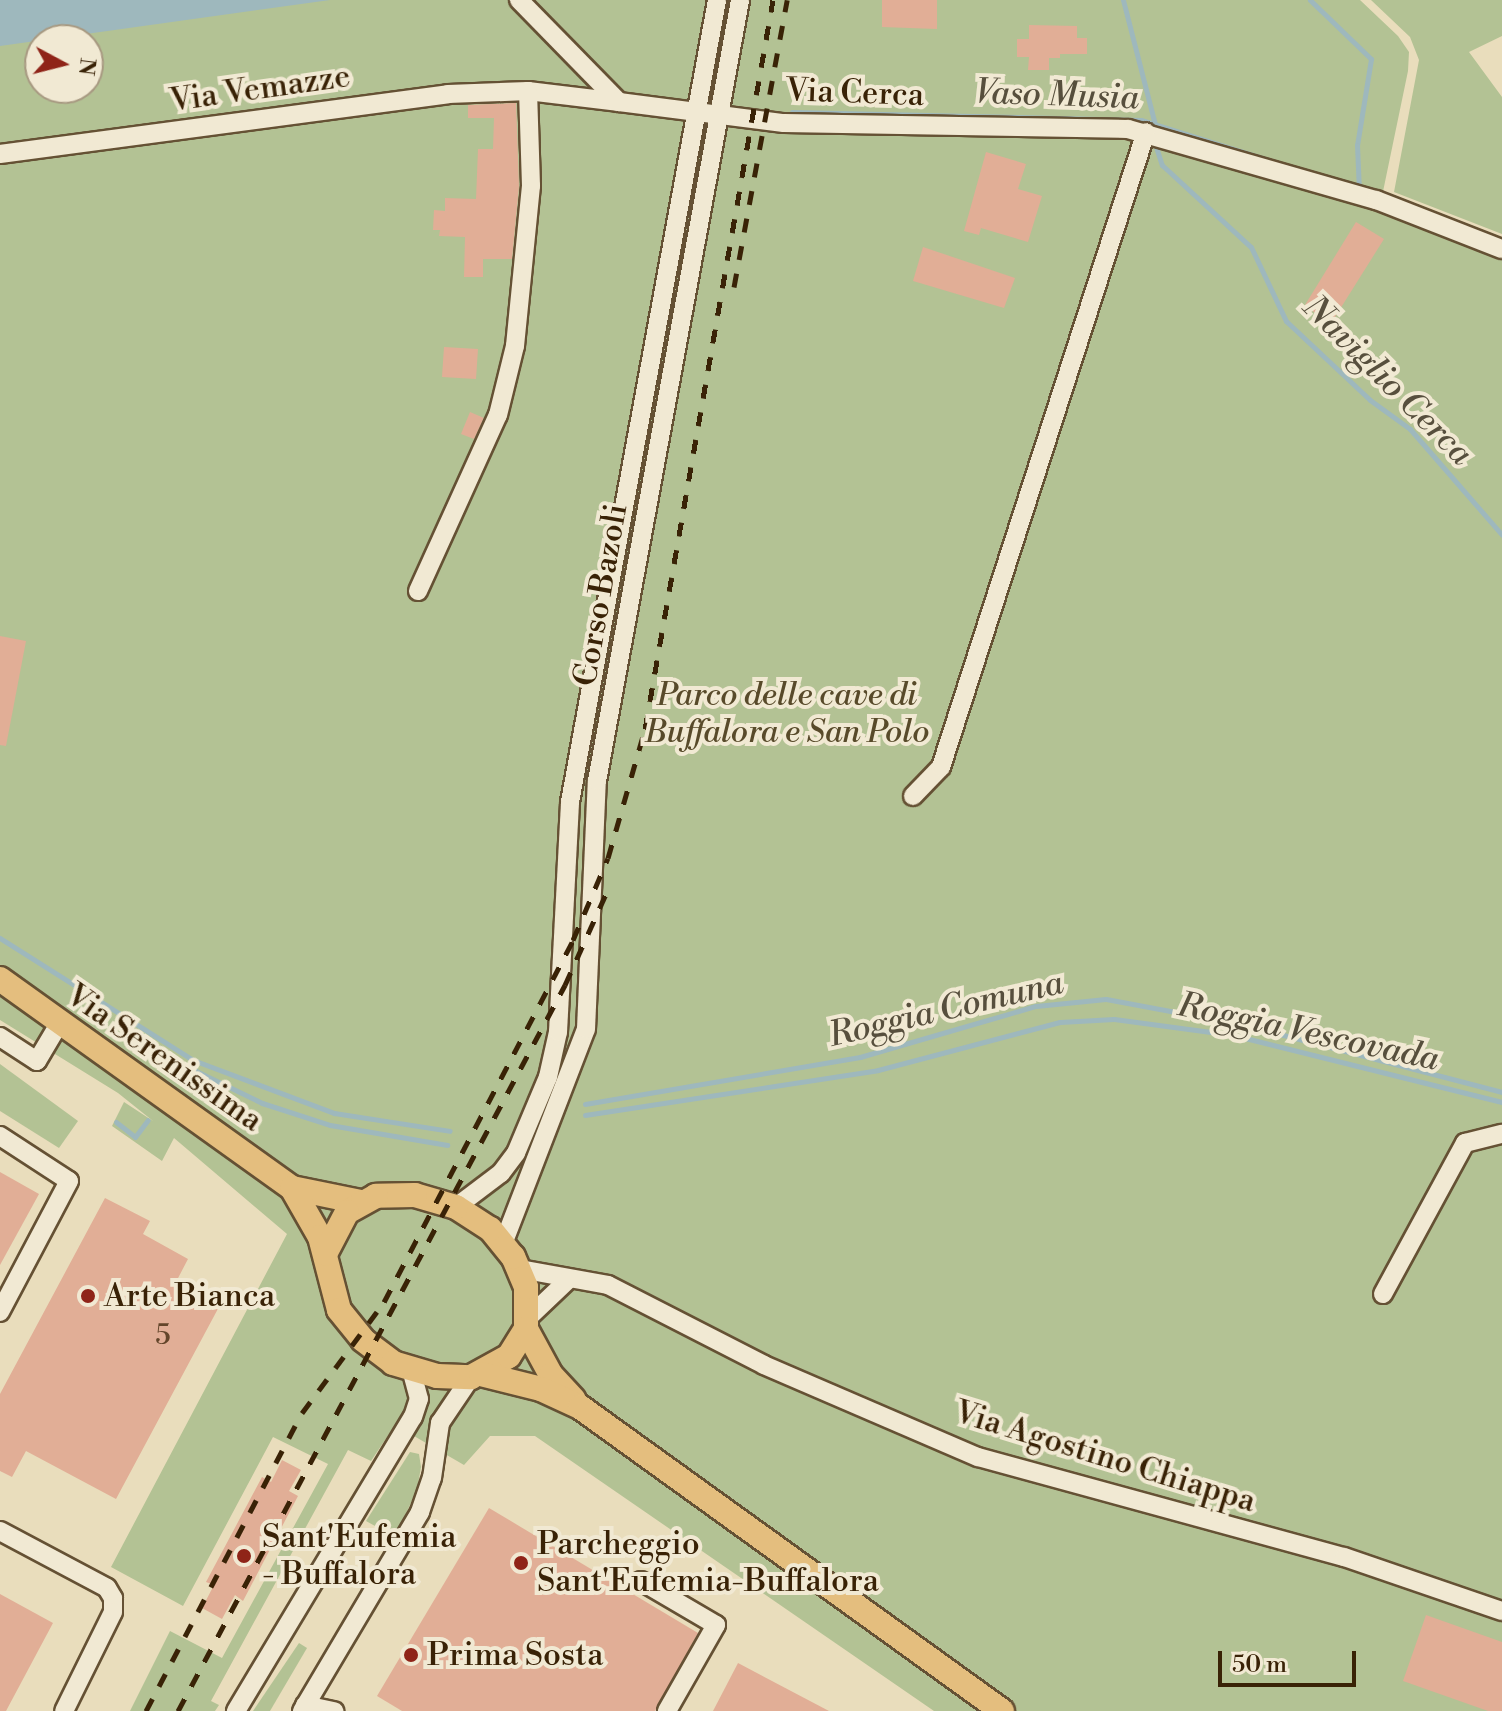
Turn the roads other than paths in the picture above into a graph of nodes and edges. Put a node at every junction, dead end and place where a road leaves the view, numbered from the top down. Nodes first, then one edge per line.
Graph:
1 (519, 0) edge
2 (717, 0) edge
3 (740, 0) edge
4 (528, 91) junction
5 (619, 102) junction
6 (695, 110) junction
7 (716, 112) junction
8 (1146, 132) junction
9 (0, 154) edge
10 (1502, 249) edge
11 (418, 591) dead end
12 (913, 796) dead end
13 (0, 979) edge
14 (59, 1024) junction
15 (0, 1037) edge
16 (1502, 1134) edge
17 (0, 1136) edge
18 (292, 1188) junction
19 (360, 1202) junction
20 (456, 1207) junction
21 (503, 1244) junction
22 (325, 1254) junction
23 (520, 1269) junction
24 (569, 1279) junction
25 (1383, 1294) dead end
26 (0, 1312) edge
27 (527, 1323) junction
28 (411, 1370) junction
29 (476, 1376) junction
30 (580, 1407) junction
31 (0, 1531) edge
32 (641, 1581) dead end
33 (1502, 1611) edge
34 (304, 1708) edge
35 (64, 1711) edge
36 (236, 1711) edge
37 (334, 1711) edge
38 (667, 1711) edge
39 (1002, 1711) edge

1 - 5 street
2 - 6 street, Corso Bazoli
3 - 7 street, Corso Bazoli
4 - 5 street, Via Vemazze
4 - 9 street, Via Vemazze
4 - 11 street
5 - 6 street, Via Cerca
6 - 7 street, Via Cerca
6 - 20 street, Corso Bazoli
7 - 8 street, Via Cerca
7 - 21 street, Corso Bazoli
8 - 10 street, Via Cerca
8 - 12 street
13 - 14 main road, Via Serenissima
14 - 15 street
14 - 18 main road, Via Serenissima
16 - 25 street
17 - 26 street
18 - 19 main road, Via Serenissima
18 - 22 main road, Via Serenissima
19 - 20 main road, Via Serenissima
19 - 22 main road
20 - 21 main road, Via Serenissima
21 - 23 main road, Via Serenissima
22 - 28 main road, Via Serenissima
23 - 24 street, Via Agostino Chiappa
23 - 27 main road, Via Serenissima
24 - 27 street
24 - 33 street, Via Agostino Chiappa
27 - 29 main road
27 - 30 main road, Via Serenissima
28 - 29 main road, Via Serenissima
28 - 36 street
29 - 30 main road, Via Serenissima
29 - 34 street
30 - 39 main road, Via Serenissima
31 - 35 street
32 - 38 street
34 - 37 street

